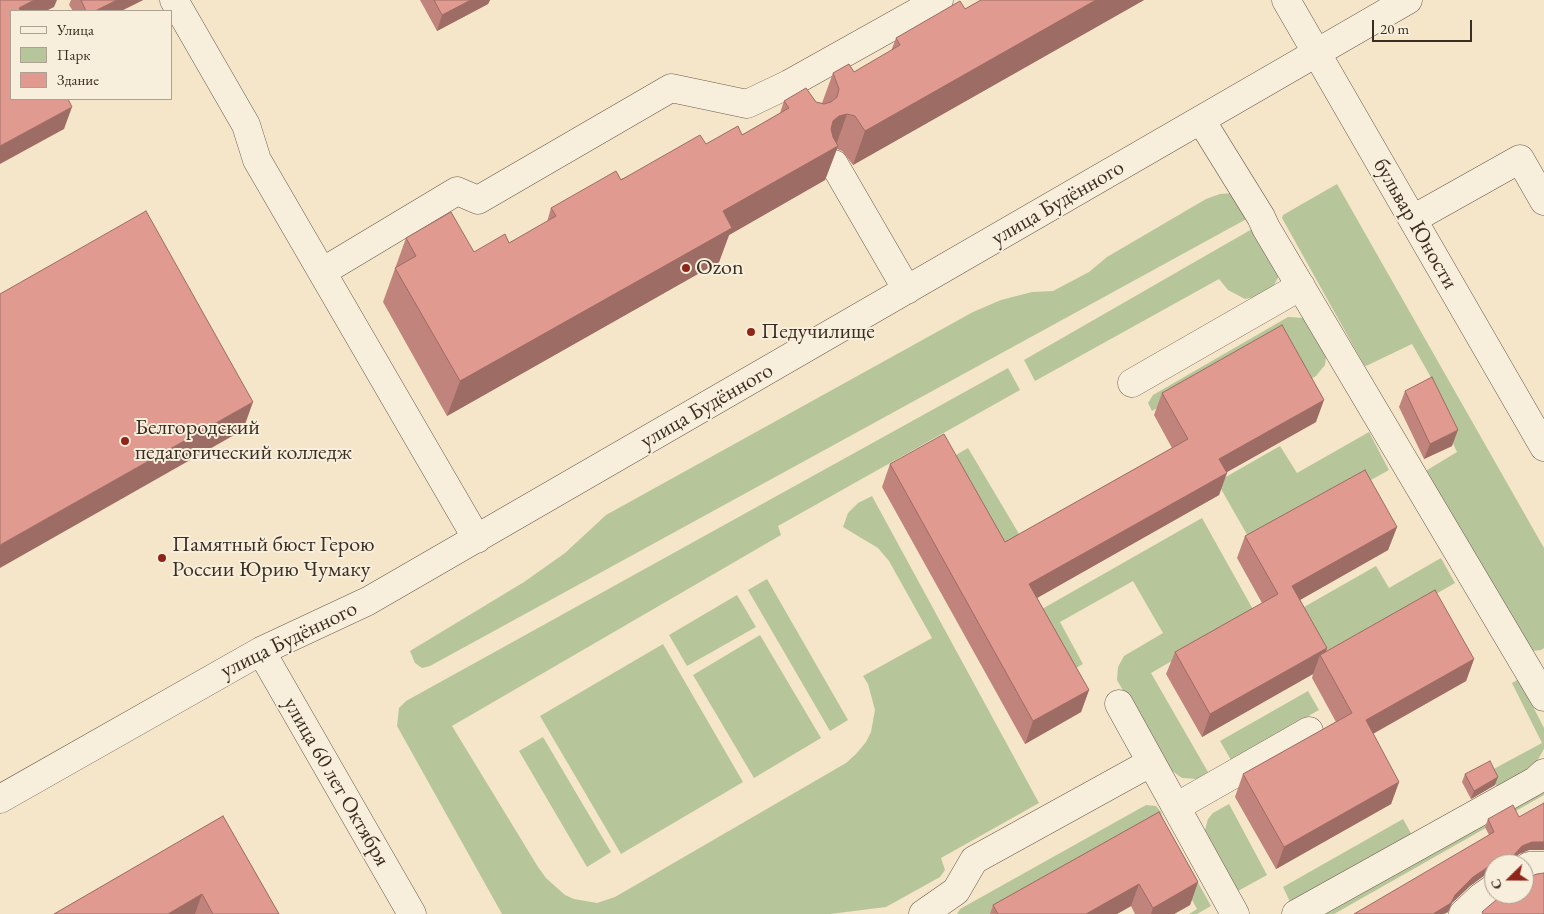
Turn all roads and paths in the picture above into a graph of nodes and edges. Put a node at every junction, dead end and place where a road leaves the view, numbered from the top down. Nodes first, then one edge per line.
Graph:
1 (174, 0) edge
2 (940, 0) edge
3 (1286, 0) edge
4 (1408, 0) edge
5 (1317, 53) junction
6 (1201, 120) junction
7 (834, 164) edge
8 (1544, 201) edge
9 (1413, 219) junction
10 (322, 272) junction
11 (1300, 286) junction
12 (907, 290) junction
13 (1132, 383) dead end
14 (1544, 447) edge
15 (477, 539) junction
16 (260, 651) junction
17 (1544, 697) edge
18 (1120, 704) dead end
19 (1309, 731) dead end
20 (1150, 763) junction
21 (1544, 773) edge
22 (0, 799) edge
23 (1176, 807) junction
24 (1484, 894) edge
25 (412, 914) edge
26 (923, 914) edge
27 (1235, 914) edge
28 (1296, 914) edge
29 (1463, 914) edge

1 - 10 street
2 - 10 street
3 - 5 street, бульвар Юности
4 - 5 street, улица Будённого
5 - 6 street, улица Будённого
5 - 9 street, бульвар Юности
6 - 11 street
6 - 12 street, улица Будённого
7 - 12 street
8 - 9 street
9 - 14 street, бульвар Юности
10 - 15 street
11 - 13 street
11 - 17 street
12 - 15 street, улица Будённого
15 - 16 street, улица Будённого
16 - 22 street, улица Будённого
16 - 25 street, улица 60 лет Октября
18 - 20 street
19 - 23 street
20 - 23 street
20 - 26 street
21 - 28 street
23 - 27 street
24 - 29 street

